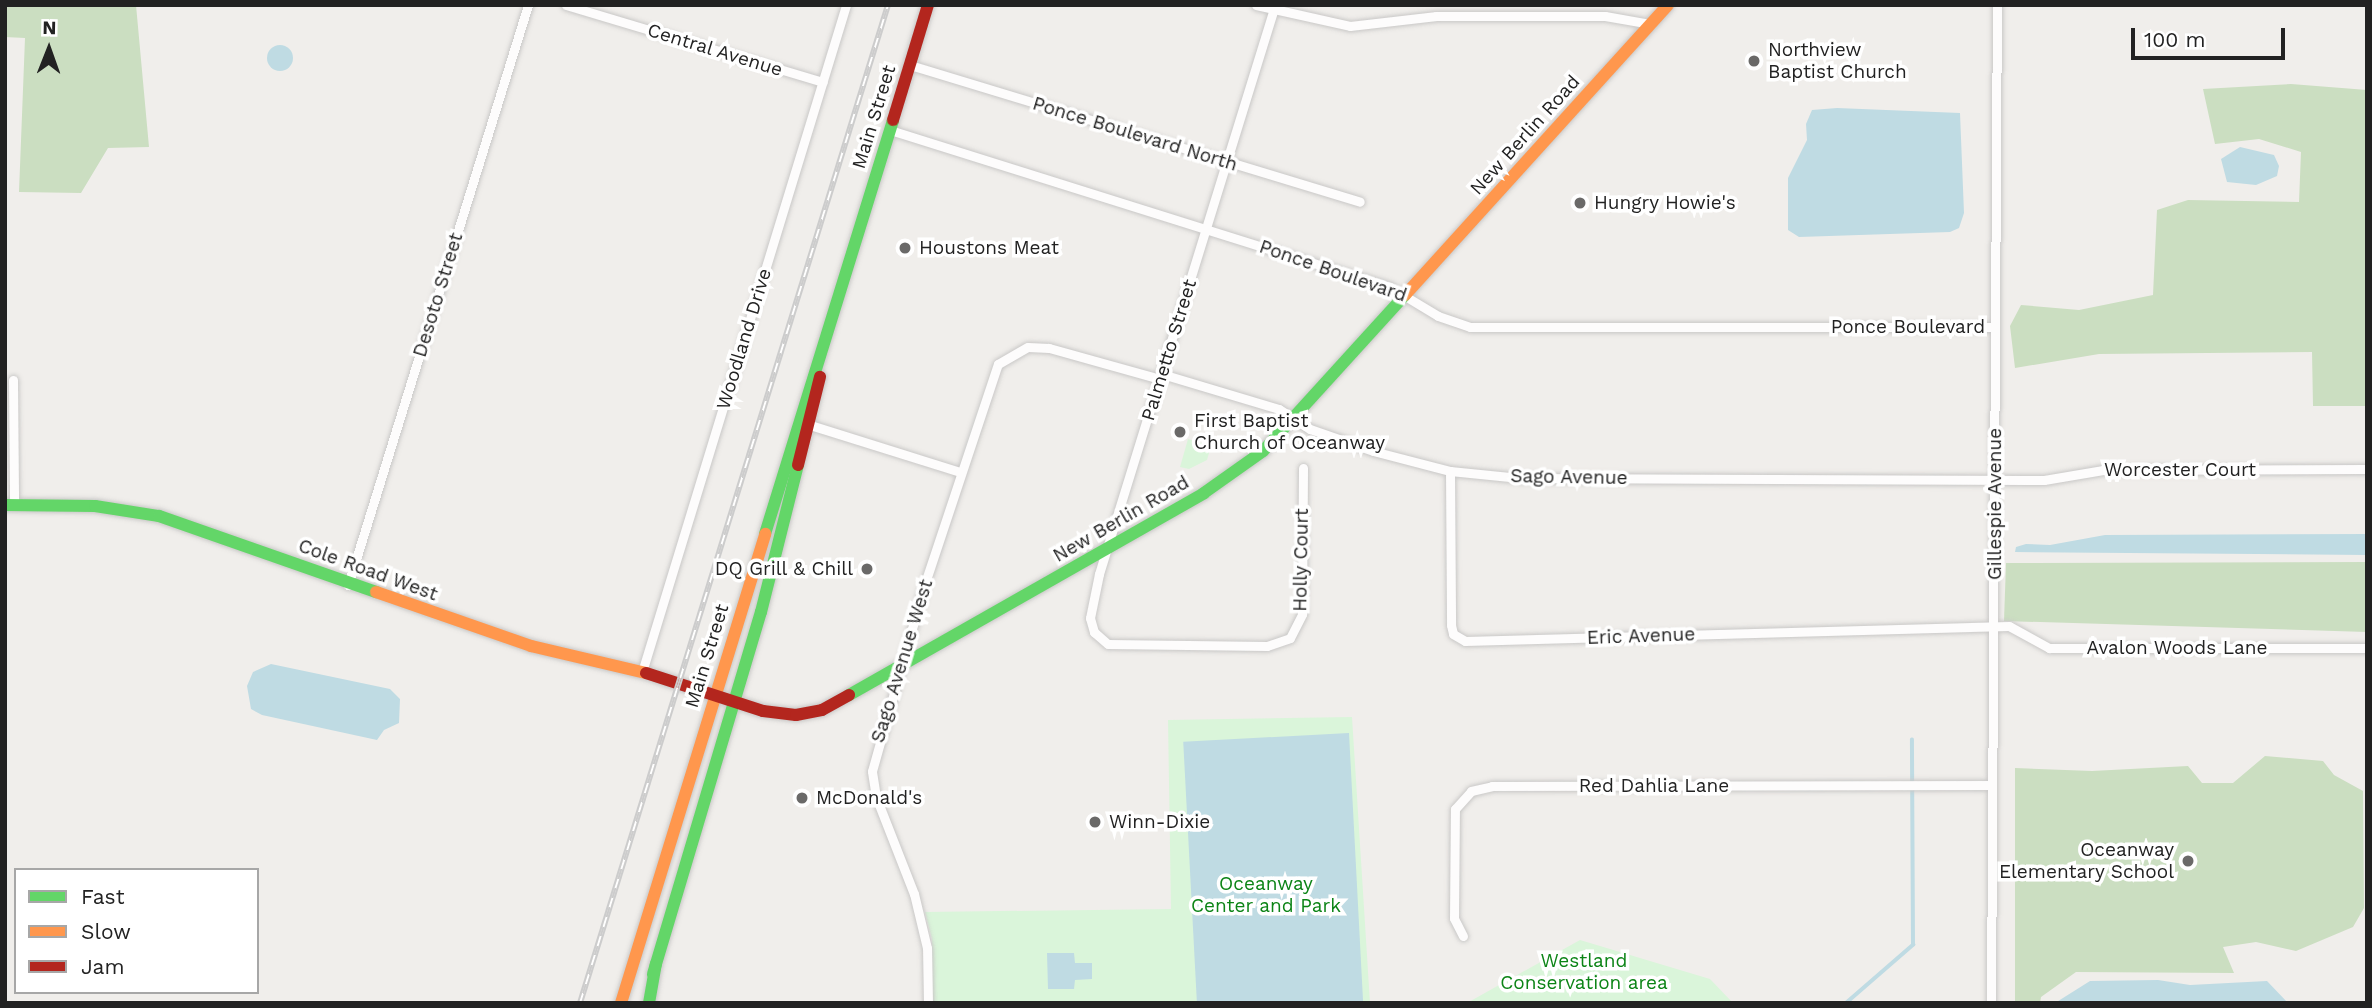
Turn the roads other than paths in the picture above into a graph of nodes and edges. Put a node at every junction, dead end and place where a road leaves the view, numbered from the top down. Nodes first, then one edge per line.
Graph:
1 (528, 5) edge
2 (566, 5) edge
3 (846, 5) edge
4 (928, 5) edge
5 (1256, 5) edge
6 (1668, 5) edge
7 (1997, 5) edge
8 (1274, 8) edge
9 (1651, 24) junction
10 (910, 65) junction
11 (823, 82) junction
12 (890, 130) junction
13 (1227, 162) junction
14 (1360, 202) dead end
15 (1206, 228) junction
16 (1408, 294) junction
17 (831, 321) junction
18 (1995, 327) junction
19 (998, 364) joint
20 (1161, 376) junction
21 (13, 380) dead end
22 (1295, 419) junction
23 (810, 425) junction
24 (1303, 468) dead end
25 (2367, 469) edge
26 (1450, 471) junction
27 (960, 472) junction
28 (1994, 477) junction
29 (9, 505) edge
30 (1110, 548) junction
31 (348, 585) junction
32 (1994, 626) junction
33 (1156, 645) joint
34 (2367, 648) edge
35 (902, 667) junction
36 (642, 672) junction
37 (715, 695) junction
38 (734, 702) junction
39 (1991, 785) junction
40 (1463, 936) dead end
41 (656, 964) junction
42 (621, 1003) edge
43 (643, 1003) edge
44 (649, 1003) edge
45 (928, 1003) edge
46 (1991, 1003) edge

1 - 31 street, Desoto Street
2 - 11 street, Central Avenue
3 - 11 street, Woodland Drive
4 - 10 main road, Main Street
5 - 8 street
6 - 9 main road, New Berlin Road
7 - 18 street, Gillespie Avenue
8 - 9 street
8 - 13 street, Palmetto Street
9 - 16 main road, New Berlin Road
10 - 12 main road, Main Street
10 - 13 street, Ponce Boulevard North
11 - 36 street, Woodland Drive
12 - 15 street, Ponce Boulevard
12 - 17 main road, Main Street
13 - 14 street, Ponce Boulevard North
13 - 15 street, Palmetto Street
15 - 16 street, Ponce Boulevard
15 - 20 street, Palmetto Street
16 - 18 street, Ponce Boulevard
16 - 22 main road, New Berlin Road
17 - 23 main road, Main Street
17 - 37 main road, Main Street
18 - 28 street, Gillespie Avenue
19 - 20 street, Sago Avenue
19 - 27 street, Sago Avenue West
20 - 22 street, Sago Avenue
20 - 30 street, Palmetto Street
21 - 29 street
22 - 26 street, Sago Avenue
22 - 30 main road, New Berlin Road
23 - 27 street
23 - 38 main road, Main Street
24 - 33 street, Holly Court
25 - 28 street, Worcester Court
26 - 28 street, Sago Avenue
26 - 32 street, Eric Avenue
27 - 35 street, Sago Avenue West
28 - 32 street, Gillespie Avenue
29 - 31 main road, Cole Road West
30 - 33 street, Palmetto Street
30 - 35 main road, New Berlin Road
31 - 36 main road, Cole Road West
32 - 34 street, Avalon Woods Lane
32 - 39 street, Gillespie Avenue
35 - 38 main road, New Berlin Road
35 - 45 street, Sago Avenue West
36 - 37 main road, Cole Road West
37 - 38 main road, New Berlin Road
37 - 42 main road, Main Street
38 - 41 main road, Main Street
39 - 40 street, Red Dahlia Lane
39 - 46 street, Gillespie Avenue
41 - 43 main road, Main Street
41 - 44 main road

